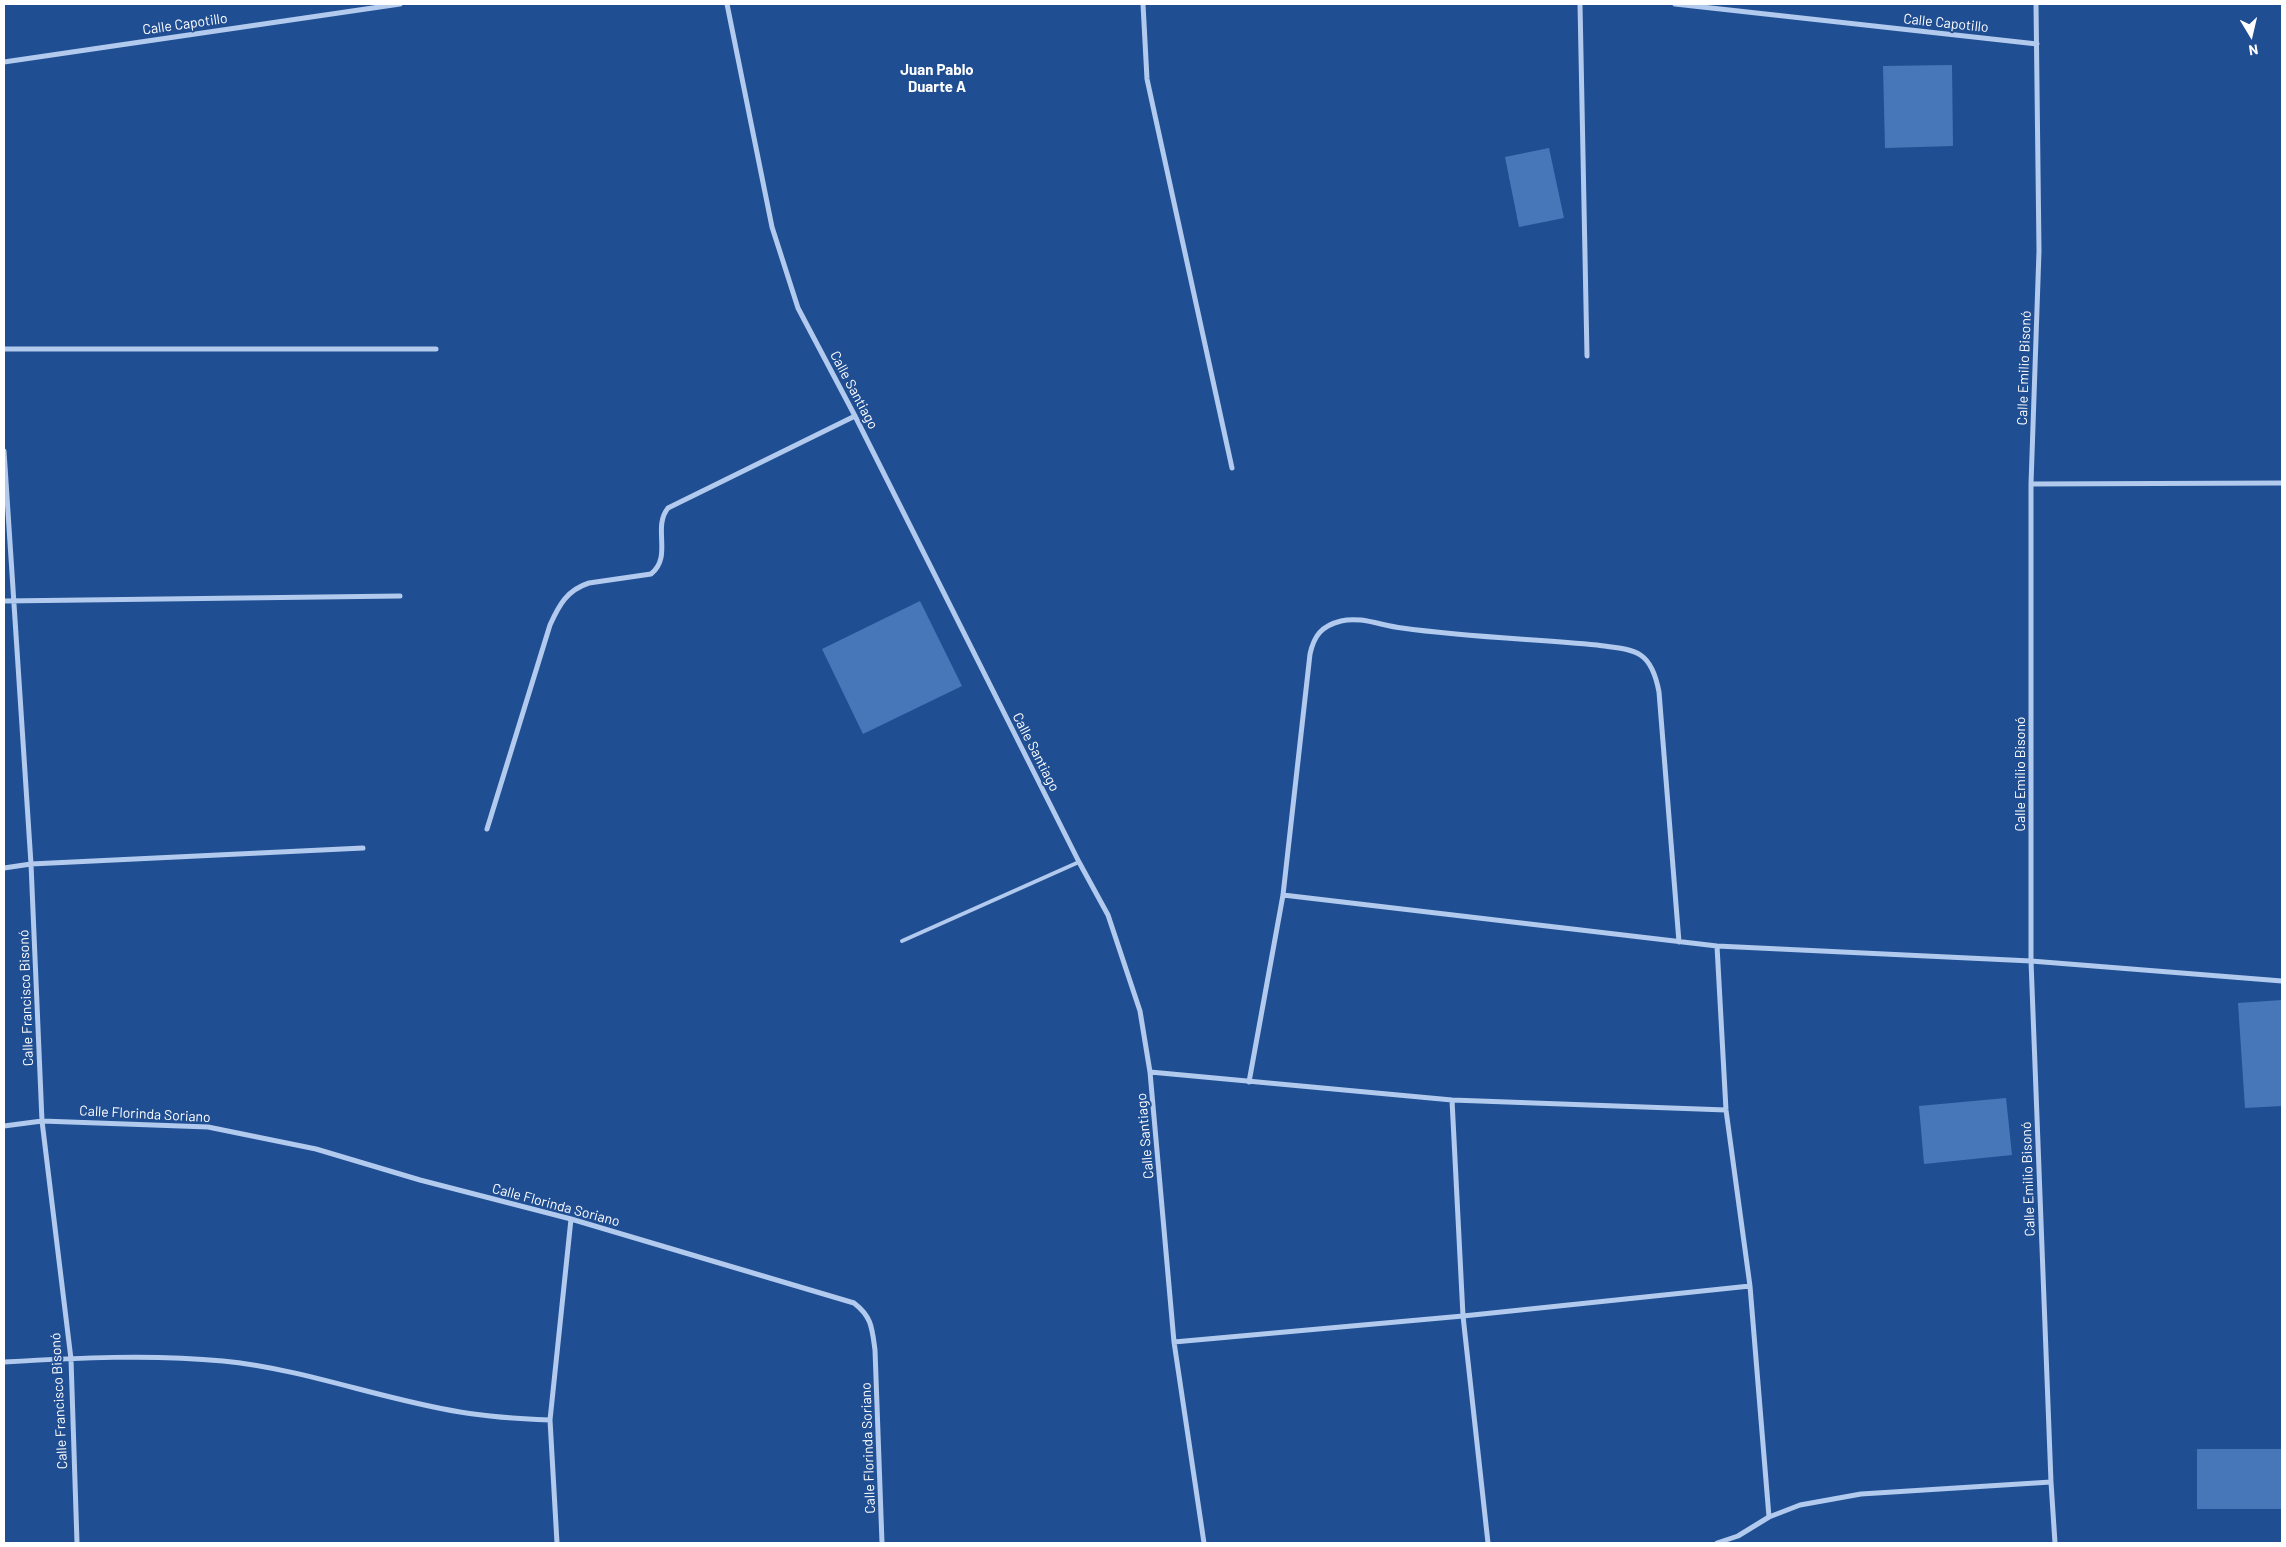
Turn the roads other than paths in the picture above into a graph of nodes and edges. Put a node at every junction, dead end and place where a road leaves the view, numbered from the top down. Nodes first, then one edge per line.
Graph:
1 (400, 4) edge
2 (727, 4) edge
3 (1142, 4) edge
4 (1580, 4) edge
5 (1675, 4) edge
6 (2036, 4) edge
7 (2037, 44) junction
8 (4, 62) edge
9 (4, 349) edge
10 (436, 349) dead end
11 (1587, 356) dead end
12 (855, 416) junction
13 (4, 451) edge
14 (1232, 468) dead end
15 (2282, 483) edge
16 (2031, 484) junction
17 (400, 596) dead end
18 (14, 600) junction
19 (4, 601) edge
20 (487, 829) dead end
21 (363, 848) dead end
22 (1079, 862) junction
23 (31, 864) junction
24 (4, 868) edge
25 (1283, 895) junction
26 (902, 941) dead end
27 (1679, 942) junction
28 (1718, 946) junction
29 (2031, 961) junction
30 (2282, 981) edge
31 (1150, 1072) junction
32 (1249, 1082) junction
33 (1452, 1100) junction
34 (1726, 1110) junction
35 (42, 1121) junction
36 (4, 1126) edge
37 (571, 1220) junction
38 (1750, 1286) junction
39 (1463, 1316) junction
40 (1174, 1342) junction
41 (71, 1359) junction
42 (4, 1362) edge
43 (550, 1420) junction
44 (2051, 1482) junction
45 (1769, 1517) junction
46 (77, 1543) edge
47 (557, 1543) edge
48 (882, 1543) edge
49 (1204, 1543) edge
50 (1488, 1543) edge
51 (1717, 1543) edge
52 (2055, 1543) edge

1 - 8 street, Calle Capotillo
2 - 12 street, Calle Santiago
3 - 14 street
4 - 11 street
5 - 7 street, Calle Capotillo
6 - 7 street, Calle Emilio Bisonó
7 - 16 street, Calle Emilio Bisonó
9 - 10 street
12 - 20 street
12 - 22 street, Calle Santiago
13 - 18 street, Calle Francisco Bisonó
15 - 16 street
16 - 29 street, Calle Emilio Bisonó
17 - 18 street
18 - 19 street
18 - 23 street, Calle Francisco Bisonó
21 - 23 street
22 - 26 lane
22 - 31 street, Calle Santiago
23 - 24 street
23 - 35 street, Calle Francisco Bisonó
25 - 27 street
25 - 27 street
25 - 32 street
27 - 28 street
28 - 29 street
28 - 34 street
29 - 30 street
29 - 44 street, Calle Emilio Bisonó
31 - 32 street
31 - 40 street, Calle Santiago
32 - 33 street
33 - 34 street
33 - 39 street
34 - 38 street
35 - 36 street, Calle Florinda Soriano
35 - 37 street, Calle Florinda Soriano
35 - 41 street, Calle Francisco Bisonó
37 - 43 street
37 - 48 street, Calle Florinda Soriano
38 - 39 street
38 - 45 street
39 - 40 street
39 - 50 street
40 - 49 street, Calle Santiago
41 - 42 street
41 - 43 street
41 - 46 street, Calle Francisco Bisonó
43 - 47 street
44 - 45 street
44 - 52 street, Calle Emilio Bisonó
45 - 51 street

